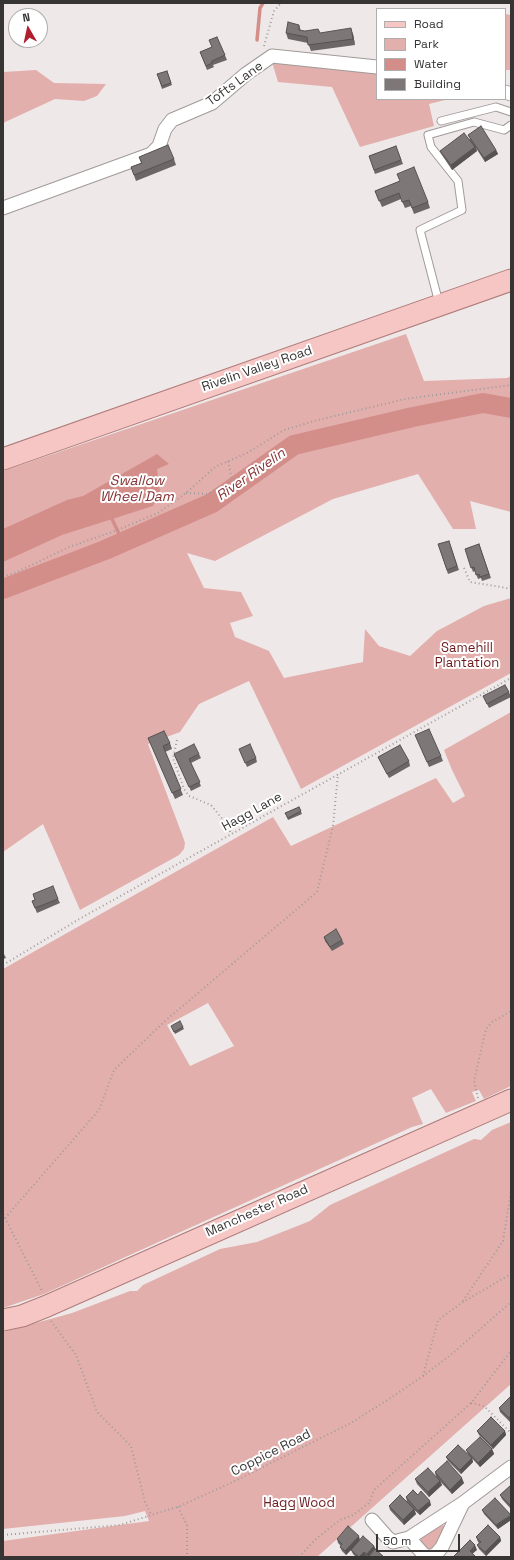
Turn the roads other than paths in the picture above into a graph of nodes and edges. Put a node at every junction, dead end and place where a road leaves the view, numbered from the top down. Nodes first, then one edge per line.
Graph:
1 (376, 66) edge
2 (511, 112) edge
3 (441, 121) dead end
4 (511, 125) edge
5 (3, 208) edge
6 (511, 280) edge
7 (440, 305) junction
8 (3, 459) edge
9 (511, 1100) edge
10 (3, 1320) edge
11 (511, 1467) edge
12 (463, 1504) junction
13 (372, 1520) dead end
14 (409, 1538) junction
15 (438, 1555) edge

1 - 5 street, Tofts Lane
2 - 3 lane
4 - 7 lane
6 - 7 main road, Rivelin Valley Road
7 - 8 main road, Rivelin Valley Road
9 - 10 main road, Manchester Road
11 - 12 street
12 - 14 street
12 - 15 street
13 - 14 street
14 - 15 street

